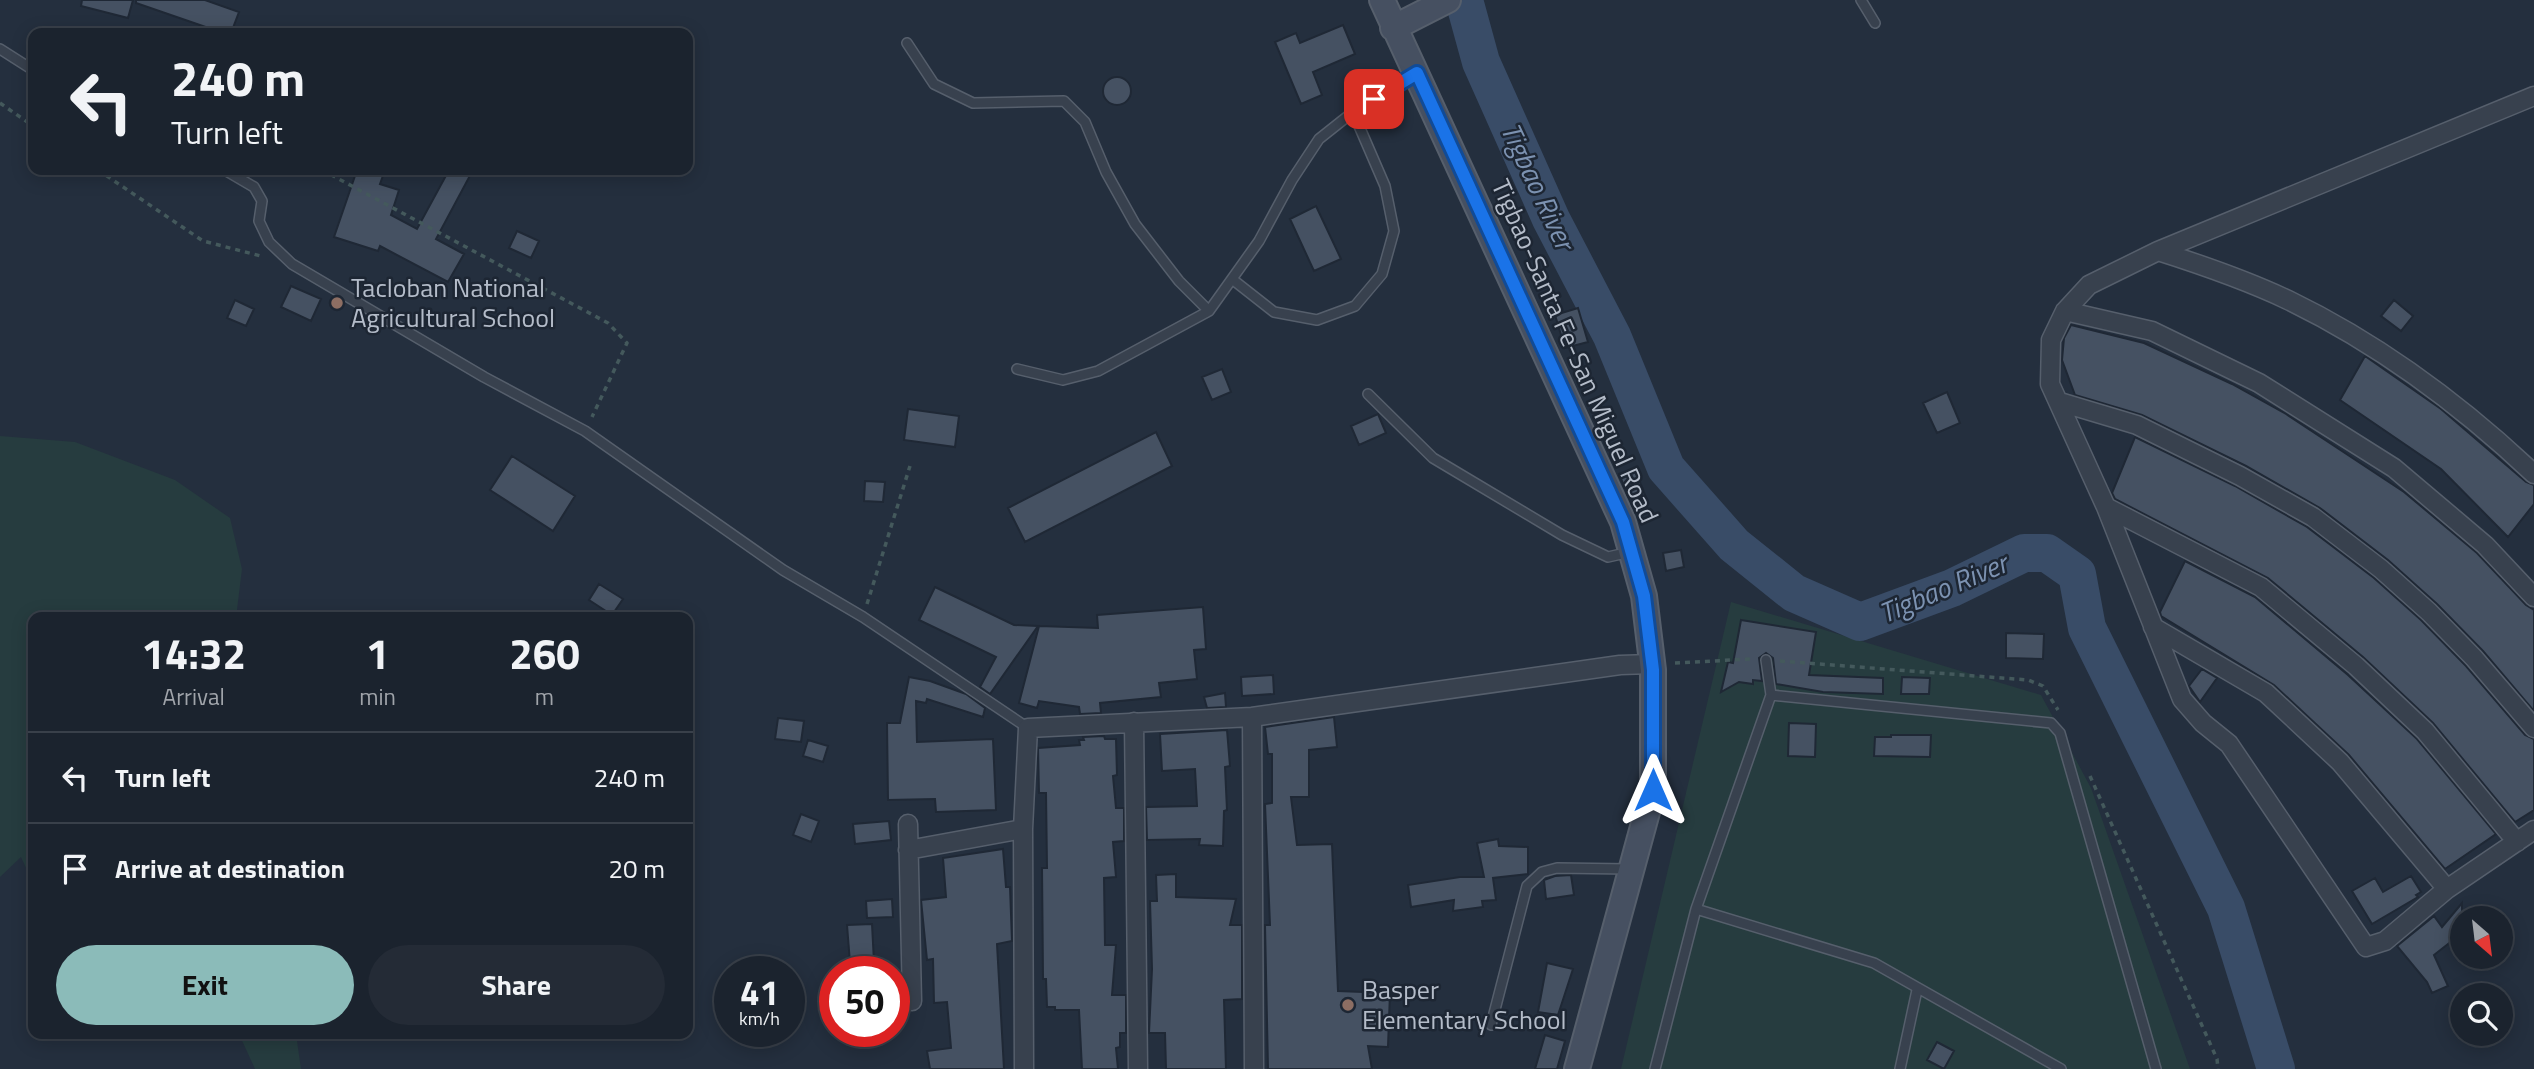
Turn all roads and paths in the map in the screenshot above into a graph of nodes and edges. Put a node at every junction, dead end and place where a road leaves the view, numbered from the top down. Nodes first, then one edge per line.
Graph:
1 (1382, 0) edge
2 (1448, 0) edge
3 (1861, 0) edge
4 (1875, 23) dead end
5 (1393, 28) junction
6 (907, 43) dead end
7 (0, 49) edge
8 (28, 67) edge
9 (1417, 73) junction
10 (2534, 96) edge
11 (0, 103) edge
12 (1353, 112) junction
13 (28, 122) edge
14 (105, 175) edge
15 (234, 175) edge
16 (331, 175) edge
17 (2158, 251) junction
18 (292, 264) junction
19 (1232, 279) junction
20 (1209, 311) junction
21 (2065, 311) junction
22 (1017, 369) dead end
23 (1368, 394) dead end
24 (2060, 402) junction
25 (585, 431) junction
26 (910, 466) dead end
27 (2534, 474) edge
28 (2106, 507) junction
29 (1631, 551) junction
30 (2534, 597) edge
31 (863, 617) junction
32 (2153, 627) junction
33 (1766, 660) junction
34 (1652, 664) junction
35 (1771, 695) junction
36 (2061, 715) dead end
37 (1252, 717) junction
38 (1134, 722) junction
39 (1028, 728) junction
40 (2534, 728) edge
41 (2087, 769) dead end
42 (908, 824) dead end
43 (1023, 829) junction
44 (2534, 830) edge
45 (2517, 842) junction
46 (908, 849) junction
47 (1633, 869) junction
48 (2447, 889) junction
49 (1696, 909) junction
50 (1917, 990) junction
51 (912, 1000) dead end
52 (1492, 1025) dead end
53 (1904, 1068) edge
54 (1024, 1069) edge
55 (1138, 1069) edge
56 (1254, 1069) edge
57 (1577, 1069) edge
58 (1655, 1069) edge
59 (2061, 1069) edge
60 (2156, 1069) edge
61 (2218, 1069) edge

1 - 5 main road, Tigbao-Santa Fe-San Miguel Road
2 - 5 main road
3 - 4 lane
5 - 9 main road, Tigbao-Santa Fe-San Miguel Road
6 - 20 lane
7 - 8 lane
9 - 12 lane
9 - 29 main road, Tigbao-Santa Fe-San Miguel Road
10 - 17 street
11 - 13 path
12 - 19 lane
12 - 19 lane
14 - 18 path
15 - 18 lane
16 - 25 path
17 - 21 street
17 - 27 street
18 - 25 lane
19 - 20 lane
20 - 22 lane
21 - 24 street
21 - 30 street
23 - 29 lane
24 - 28 street
24 - 40 street
25 - 31 lane
26 - 31 path
28 - 32 street
28 - 45 street
29 - 34 main road, Tigbao-Santa Fe-San Miguel Road
31 - 39 lane
32 - 48 street
32 - 48 street
33 - 34 path
33 - 35 lane
33 - 36 path
34 - 37 street
34 - 47 main road, Tigbao-Santa Fe-San Miguel Road
35 - 49 lane
35 - 60 lane
37 - 38 street
37 - 56 street
38 - 39 street
38 - 55 street
39 - 43 street
41 - 61 path
42 - 46 street
43 - 46 street
43 - 54 street
44 - 45 street
45 - 48 street
46 - 51 street
47 - 52 lane
47 - 57 main road, Tigbao-Santa Fe-San Miguel Road
49 - 50 lane
49 - 58 lane
50 - 53 lane
50 - 59 lane

